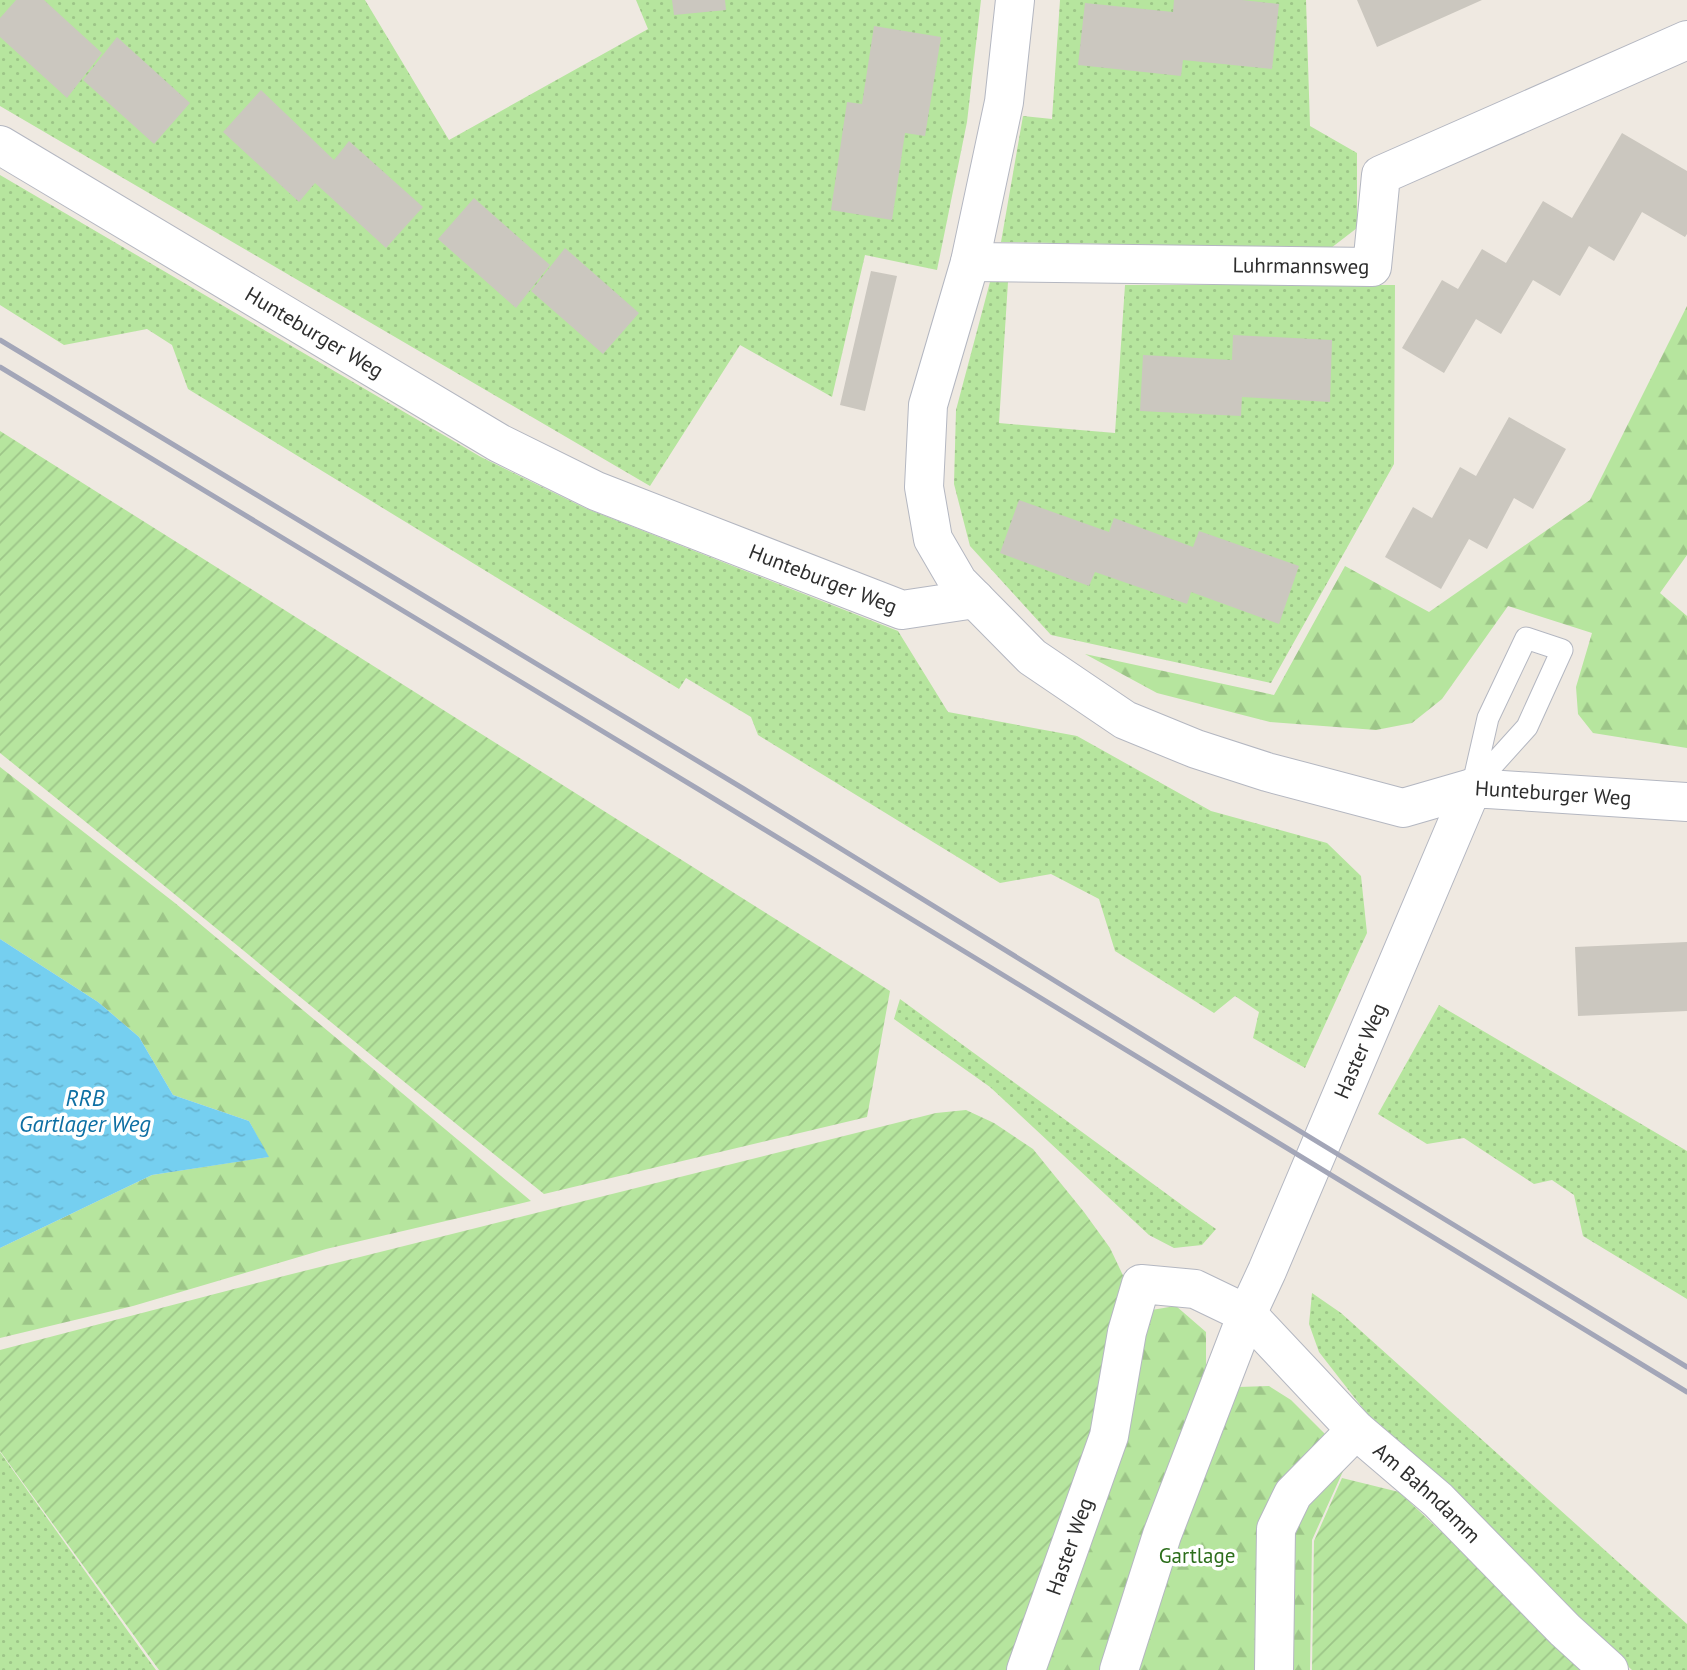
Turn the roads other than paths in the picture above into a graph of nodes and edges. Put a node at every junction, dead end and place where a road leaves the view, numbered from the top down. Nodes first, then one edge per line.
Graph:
1 (1015, 0) edge
2 (1687, 40) edge
3 (0, 145) edge
4 (970, 262) junction
5 (975, 599) junction
6 (1472, 788) junction
7 (1687, 802) edge
8 (1247, 1314) junction
9 (1356, 1430) junction
10 (1026, 1670) edge
11 (1119, 1670) edge
12 (1274, 1670) edge
13 (1609, 1670) edge

1 - 4 street
2 - 4 street, Luhrmannsweg
3 - 5 street, Hunteburger Weg
4 - 5 street
5 - 6 street, Hunteburger Weg
6 - 6 lane, Haster Weg
6 - 7 street, Hunteburger Weg
6 - 8 street, Haster Weg
8 - 9 street, Am Bahndamm
8 - 10 street, Haster Weg
8 - 11 street, Haster Weg
9 - 12 street
9 - 13 street, Am Bahndamm

